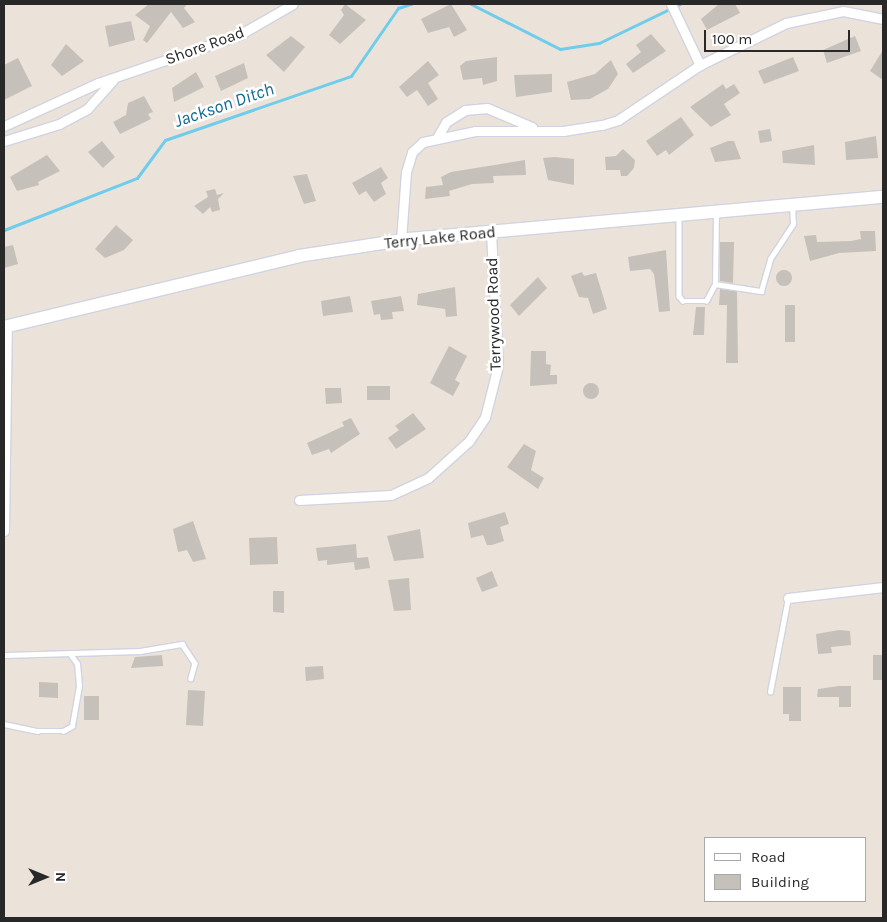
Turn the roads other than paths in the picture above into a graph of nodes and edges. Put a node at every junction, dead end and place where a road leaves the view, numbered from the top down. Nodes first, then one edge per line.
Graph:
1 (293, 4) edge
2 (673, 8) edge
3 (881, 16) edge
4 (700, 65) junction
5 (112, 81) junction
6 (4, 126) edge
7 (534, 128) junction
8 (438, 136) junction
9 (4, 141) edge
10 (883, 197) edge
11 (792, 203) junction
12 (716, 210) junction
13 (679, 213) junction
14 (491, 233) junction
15 (401, 240) junction
16 (715, 284) junction
17 (5, 326) edge
18 (299, 500) dead end
19 (4, 531) edge
20 (883, 587) edge
21 (788, 598) joint
22 (70, 654) junction
23 (4, 655) edge
24 (191, 678) dead end
25 (770, 692) dead end
26 (4, 724) edge

1 - 5 street, Shore Road
2 - 4 street
3 - 4 street
4 - 7 street
5 - 6 street, Shore Road
5 - 9 street, Shore Road
7 - 8 street
7 - 8 street
8 - 15 street
10 - 11 main road, Terry Lake Road
11 - 12 main road, Terry Lake Road
11 - 16 lane
12 - 13 main road, Terry Lake Road
12 - 16 lane
13 - 14 main road, Terry Lake Road
13 - 16 lane
14 - 15 main road, Terry Lake Road
14 - 18 street, Terrywood Road
15 - 17 main road, Terry Lake Road
17 - 19 street
20 - 21 street
21 - 25 lane
22 - 23 lane
22 - 24 lane
22 - 26 lane

